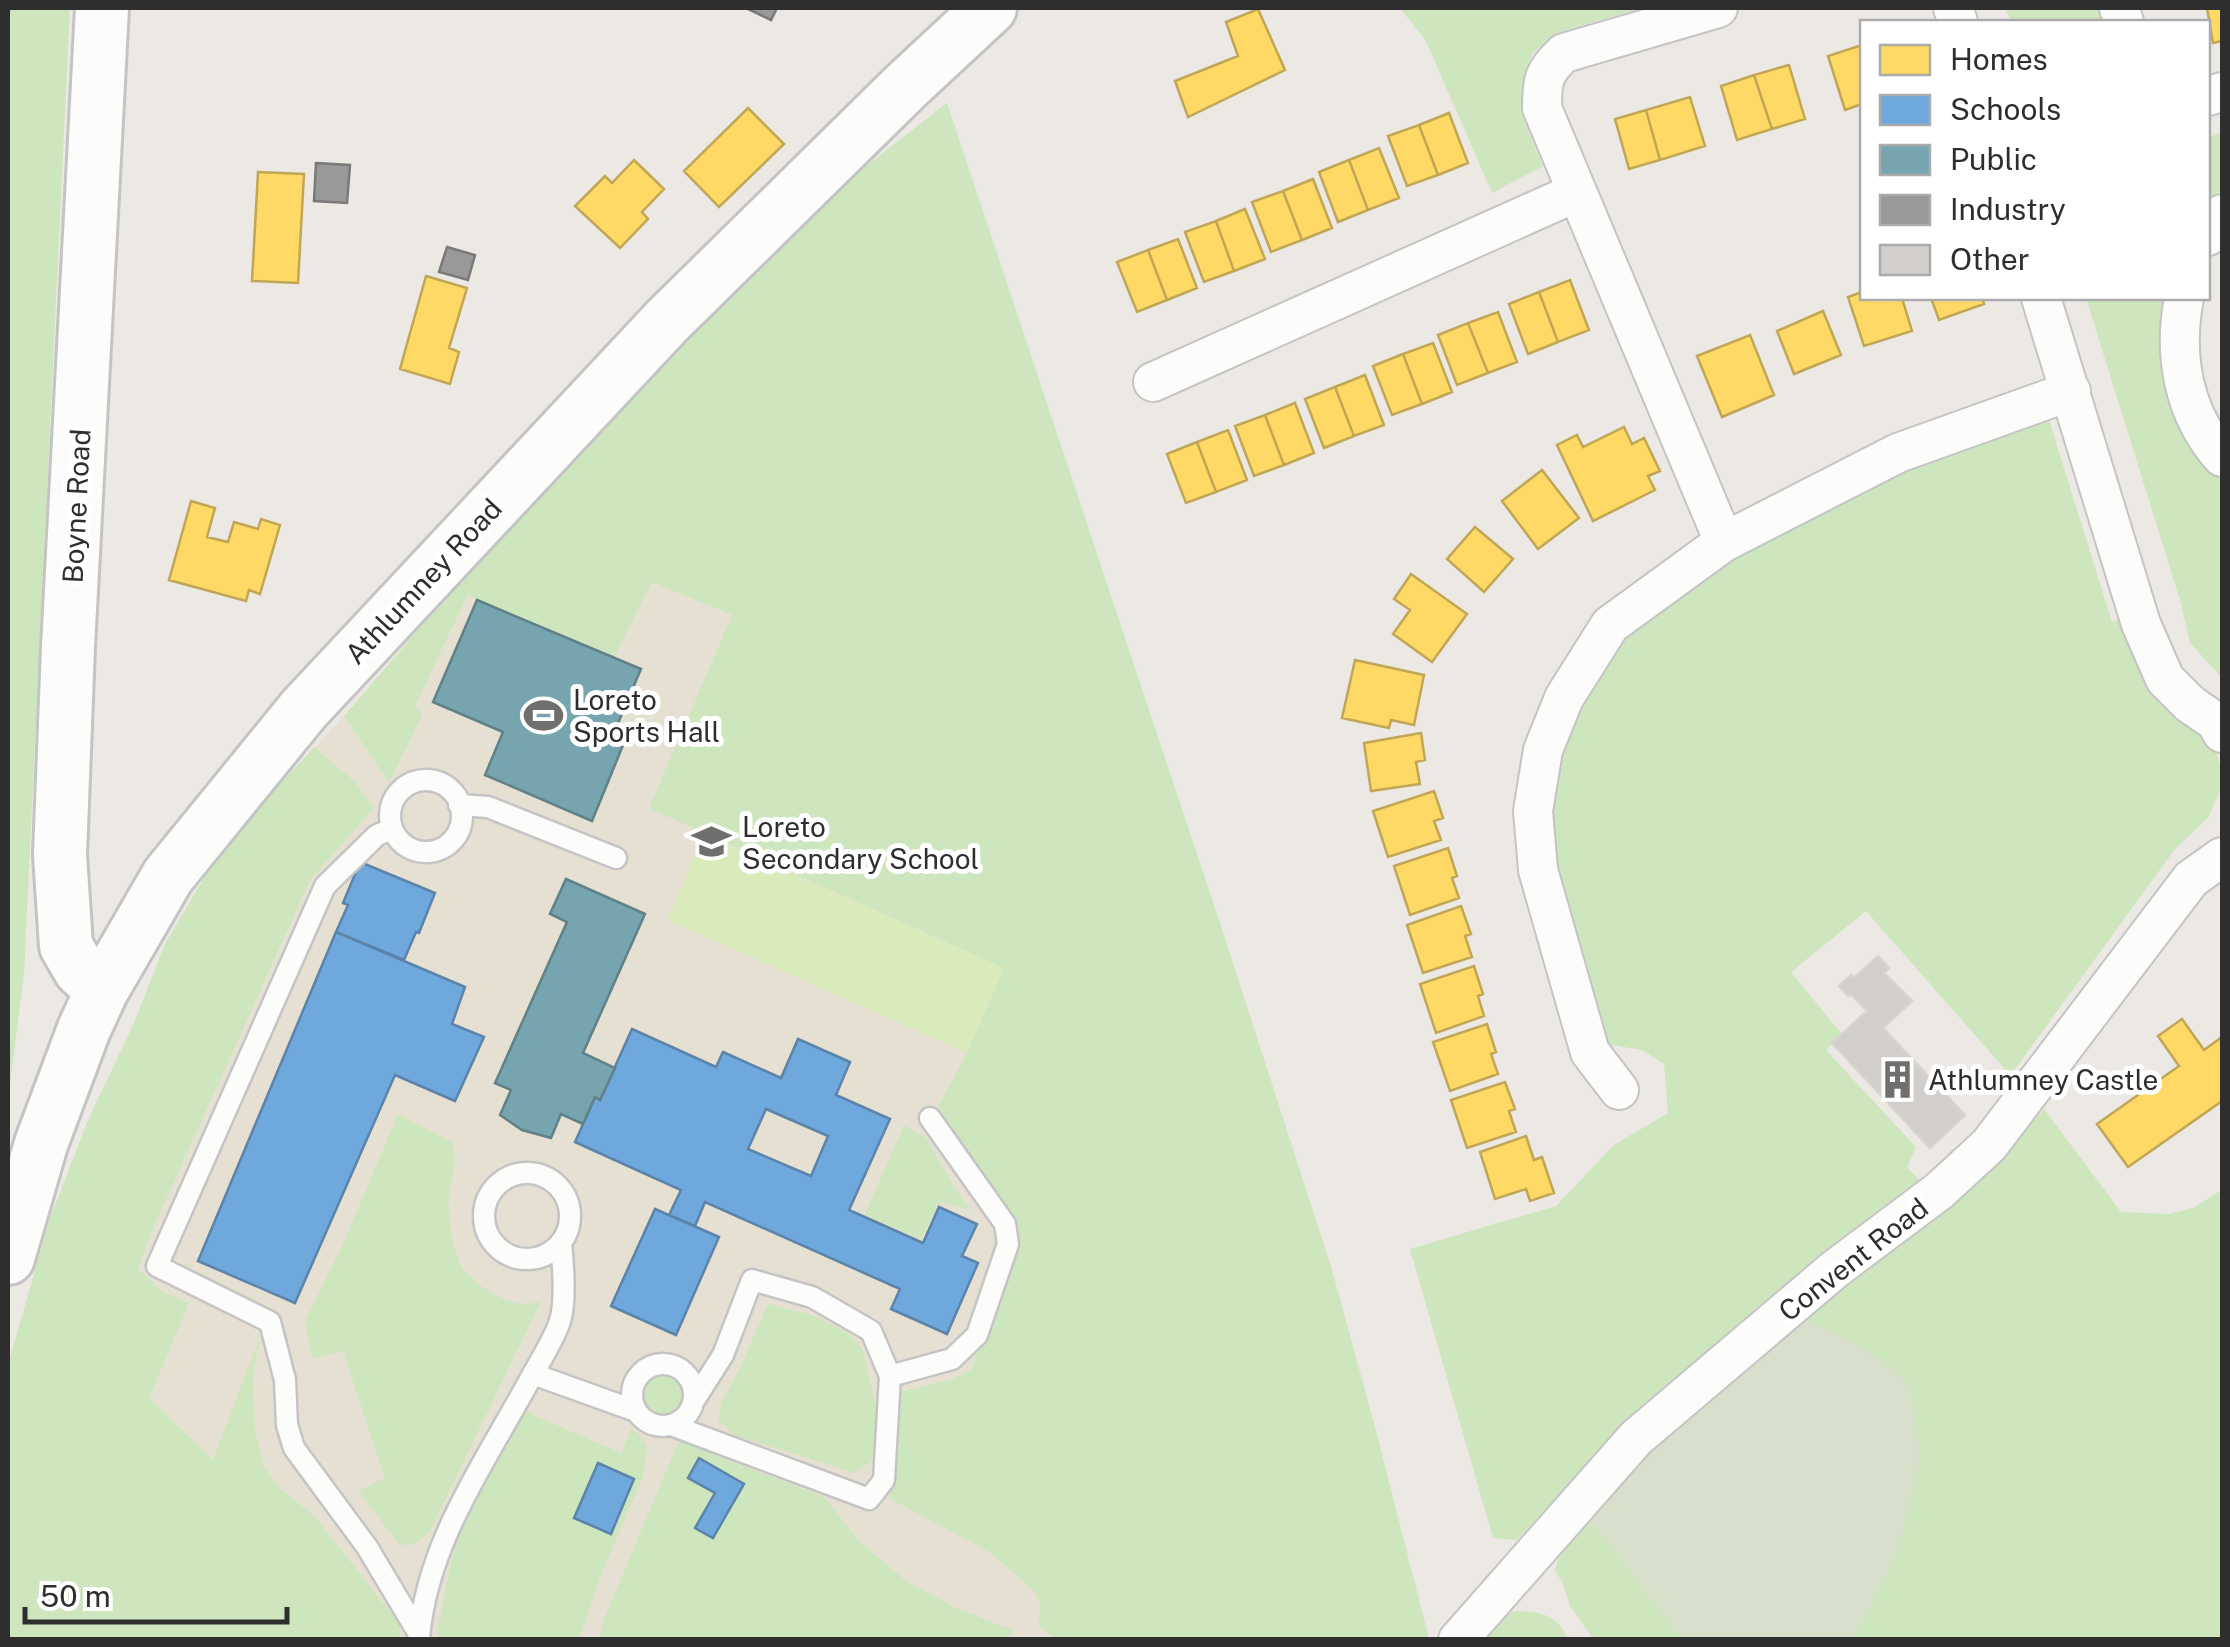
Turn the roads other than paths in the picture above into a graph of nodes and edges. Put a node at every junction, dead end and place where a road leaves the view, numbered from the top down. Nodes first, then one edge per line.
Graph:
1 (102, 8) edge
2 (990, 8) edge
3 (1718, 8) edge
4 (1577, 192) junction
5 (2043, 300) edge
6 (2184, 300) edge
7 (1154, 382) dead end
8 (2070, 392) junction
9 (2222, 457) edge
10 (1724, 542) junction
11 (2222, 733) edge
12 (459, 805) junction
13 (392, 829) junction
14 (2222, 856) edge
15 (616, 858) dead end
16 (102, 990) junction
17 (1619, 1090) dead end
18 (930, 1118) dead end
19 (561, 1243) junction
20 (8, 1258) edge
21 (533, 1374) junction
22 (890, 1376) junction
23 (695, 1399) junction
24 (636, 1411) junction
25 (672, 1425) junction
26 (419, 1637) edge
27 (1458, 1640) edge

1 - 16 main road, Boyne Road
2 - 16 main road, Athlumney Road
3 - 4 street
4 - 7 street
4 - 10 street
5 - 8 street
6 - 9 street
8 - 10 street
8 - 11 street
10 - 17 street
12 - 13 lane
12 - 13 lane
12 - 15 lane
13 - 26 lane
14 - 27 street, Convent Road
16 - 20 main road, Athlumney Road
18 - 22 lane
19 - 19 lane
19 - 21 lane
21 - 24 lane
21 - 26 lane
22 - 23 lane
22 - 25 lane
23 - 24 lane
23 - 25 lane
24 - 25 lane

